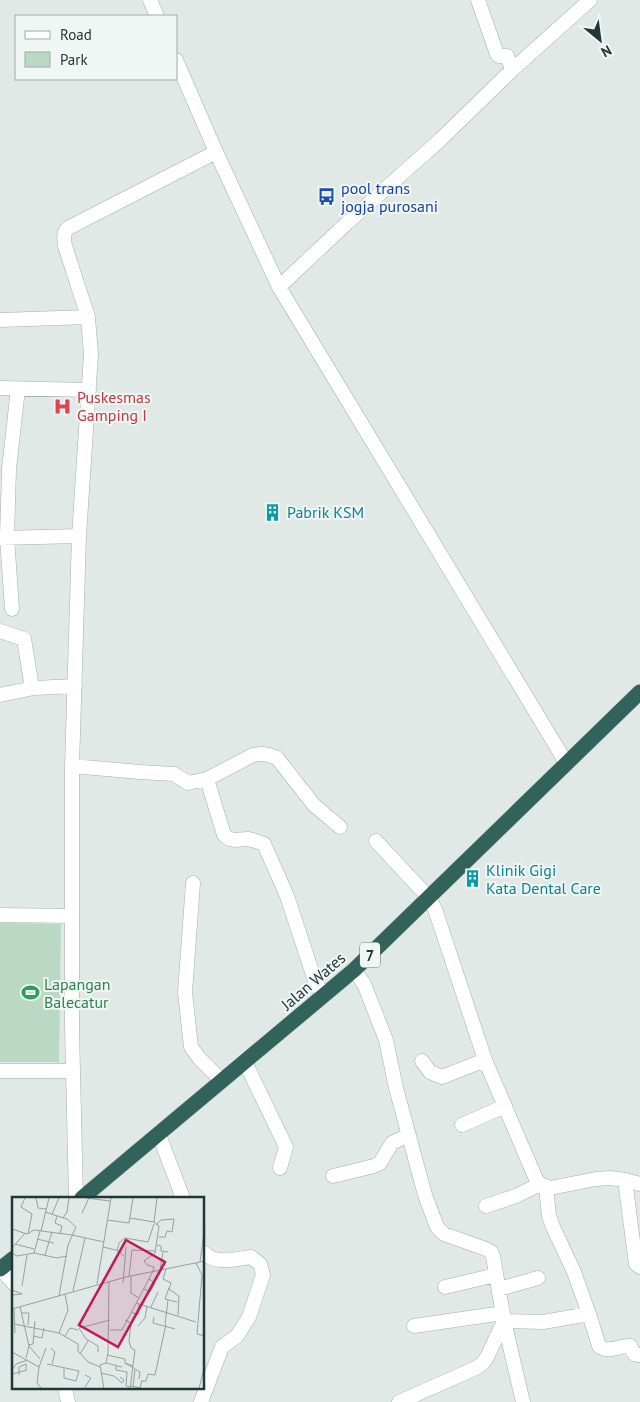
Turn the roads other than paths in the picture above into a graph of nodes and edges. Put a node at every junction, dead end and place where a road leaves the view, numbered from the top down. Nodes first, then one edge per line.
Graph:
1 (150, 0) edge
2 (478, 0) edge
3 (590, 0) edge
4 (157, 15) edge
5 (178, 65) edge
6 (512, 70) junction
7 (216, 152) junction
8 (279, 287) junction
9 (88, 317) junction
10 (0, 320) edge
11 (0, 388) edge
12 (18, 389) junction
13 (89, 390) junction
14 (79, 536) junction
15 (4, 537) edge
16 (12, 609) dead end
17 (0, 631) edge
18 (75, 686) junction
19 (32, 688) junction
20 (640, 692) edge
21 (0, 695) edge
22 (567, 764) junction
23 (72, 766) junction
24 (207, 779) junction
25 (340, 827) dead end
26 (376, 841) dead end
27 (194, 883) dead end
28 (429, 898) junction
29 (0, 915) edge
30 (72, 916) junction
31 (354, 970) junction
32 (324, 995) junction
33 (486, 1060) junction
34 (422, 1061) dead end
35 (245, 1062) junction
36 (73, 1070) junction
37 (0, 1071) edge
38 (222, 1082) junction
39 (505, 1106) junction
40 (462, 1125) dead end
41 (159, 1135) junction
42 (409, 1135) junction
43 (280, 1168) dead end
44 (333, 1176) dead end
45 (625, 1180) junction
46 (640, 1184) edge
47 (543, 1185) junction
48 (76, 1197) edge
49 (83, 1197) edge
50 (183, 1197) edge
51 (486, 1206) dead end
52 (205, 1254) edge
53 (12, 1260) edge
54 (0, 1269) edge
55 (639, 1270) edge
56 (496, 1275) junction
57 (538, 1278) dead end
58 (12, 1282) edge
59 (445, 1287) dead end
60 (499, 1289) junction
61 (589, 1314) junction
62 (503, 1317) junction
63 (414, 1326) dead end
64 (640, 1355) edge
65 (413, 1399) edge
66 (201, 1402) edge
67 (399, 1402) edge
68 (523, 1402) edge

1 - 4 street
2 - 6 street
3 - 6 street
5 - 7 street
6 - 8 street
7 - 8 street
7 - 9 street
8 - 22 street
9 - 10 street
9 - 13 street
11 - 12 street
12 - 13 street
12 - 15 street
13 - 14 street
14 - 15 street
14 - 18 street
15 - 16 street
17 - 19 street
18 - 19 street
18 - 23 street
19 - 21 street
20 - 22 highway, Jalan Wates / 7
22 - 28 highway, Jalan Wates / 7
23 - 24 street
23 - 30 street
24 - 25 street
24 - 32 street
26 - 28 street
27 - 38 street
28 - 31 highway, Jalan Wates / 7
28 - 33 street
29 - 30 street
30 - 36 street
31 - 32 highway, Jalan Wates / 7
31 - 42 street
32 - 35 highway, Jalan Wates / 7
33 - 34 street
33 - 39 street
35 - 38 highway, Jalan Wates / 7
35 - 43 street
36 - 37 street
36 - 48 street
38 - 41 highway, Jalan Wates / 7
39 - 40 street
39 - 47 street
41 - 49 highway, Jalan Wates / 7
41 - 50 street
42 - 44 street
42 - 56 street
45 - 46 street
45 - 47 street
45 - 55 street
47 - 51 street
47 - 61 street
52 - 66 street
53 - 54 highway
54 - 58 street
56 - 59 street
56 - 60 street
57 - 60 street
60 - 62 street
61 - 62 street
61 - 64 street
62 - 63 street
62 - 65 street
62 - 68 street
65 - 67 street

